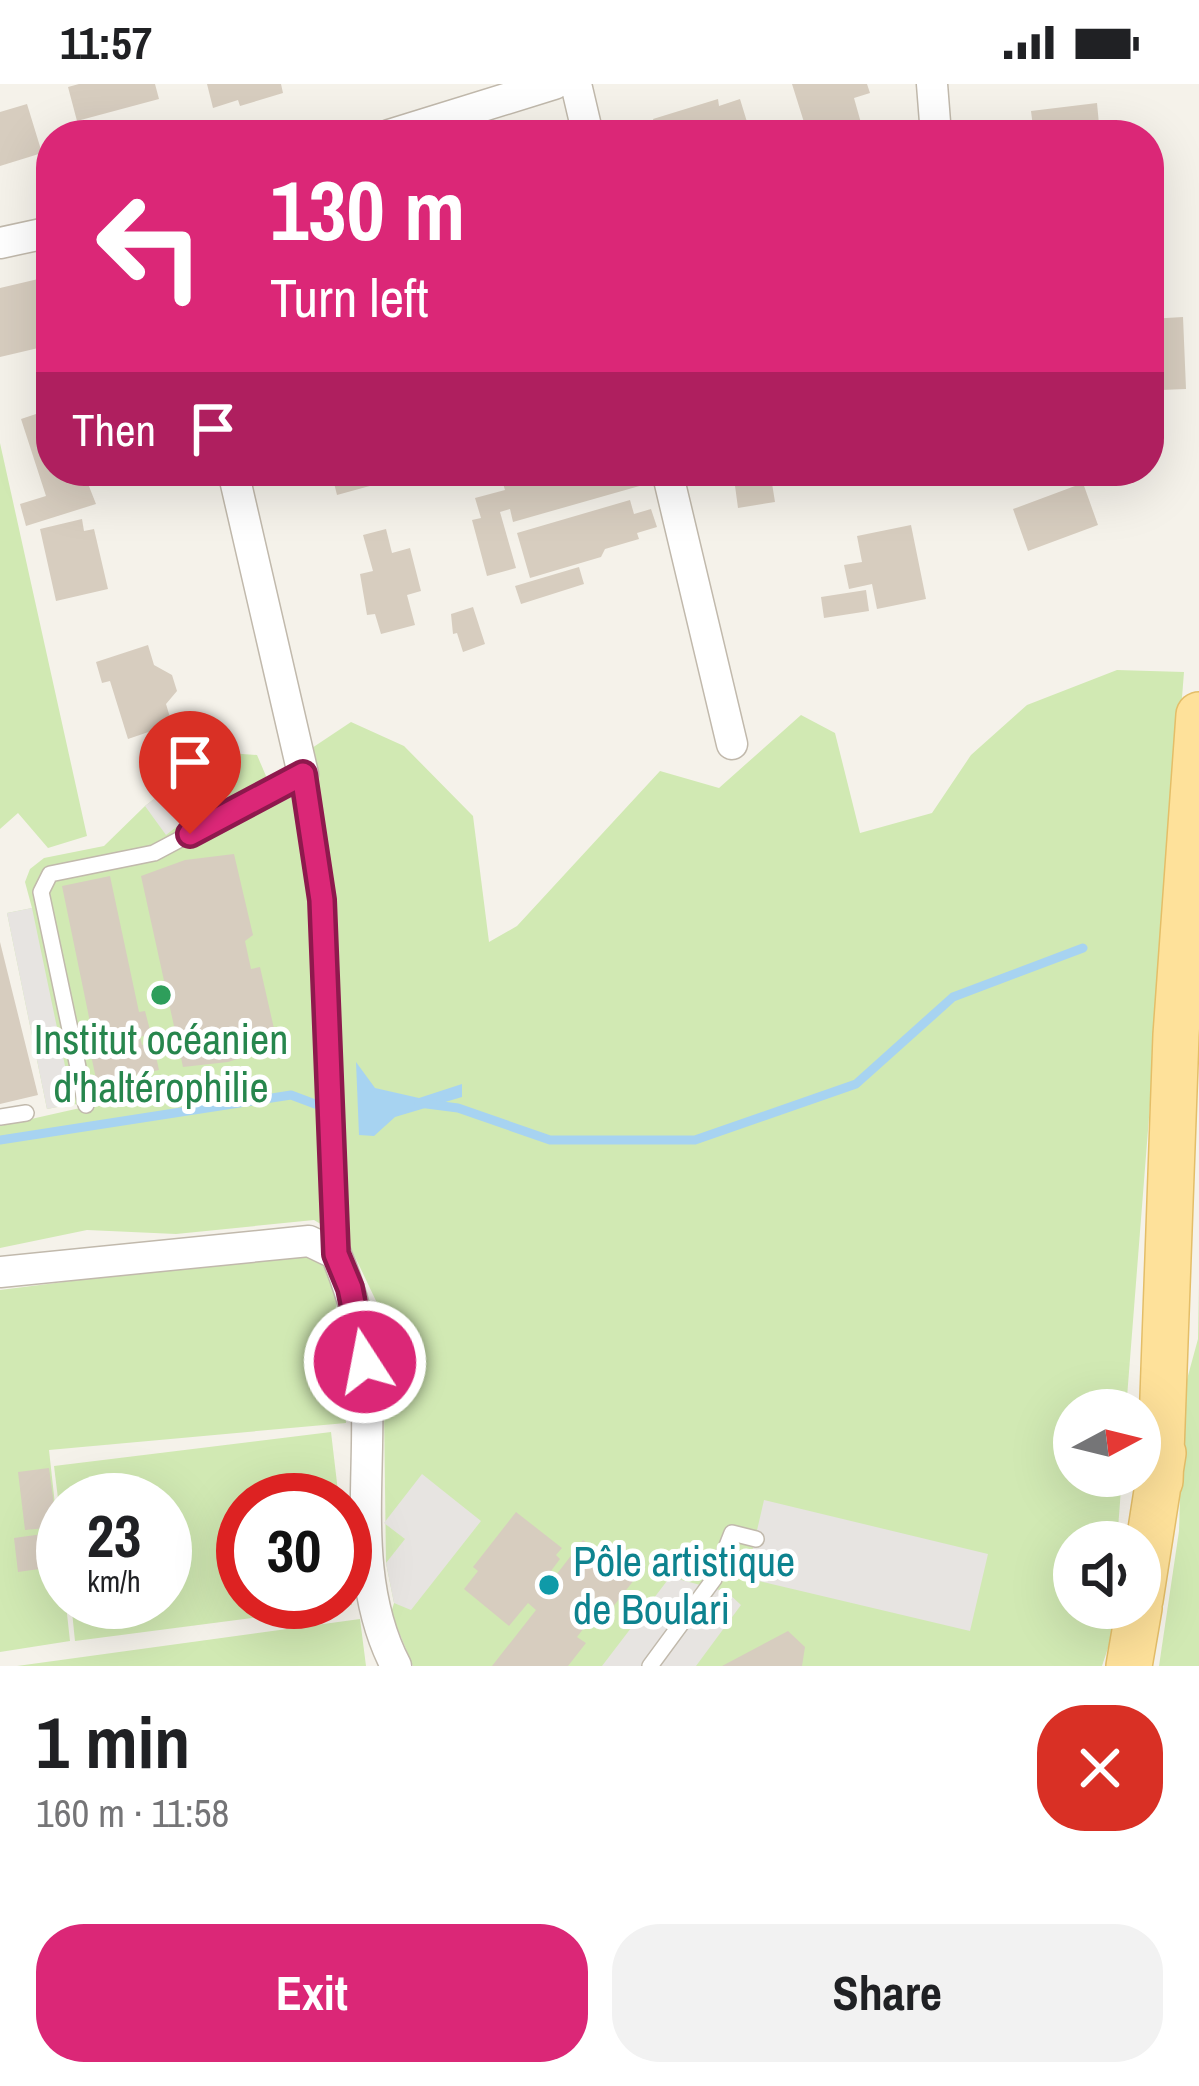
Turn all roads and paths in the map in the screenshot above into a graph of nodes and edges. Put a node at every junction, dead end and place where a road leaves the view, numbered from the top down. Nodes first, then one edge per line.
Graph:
1 (554, 84) edge
2 (576, 84) edge
3 (932, 84) edge
4 (438, 120) edge
5 (584, 120) edge
6 (935, 120) edge
7 (36, 235) edge
8 (0, 243) edge
9 (236, 486) edge
10 (672, 486) edge
11 (1199, 715) edge
12 (732, 745) dead end
13 (303, 774) junction
14 (86, 1105) dead end
15 (26, 1113) dead end
16 (0, 1118) edge
17 (1199, 1170) edge
18 (336, 1254) junction
19 (0, 1272) edge
20 (1161, 1453) edge
21 (1161, 1473) edge
22 (756, 1539) dead end
23 (1135, 1629) edge
24 (393, 1663) edge
25 (650, 1666) edge
26 (1129, 1666) edge

1 - 4 street
2 - 5 street
3 - 6 street
7 - 8 street
9 - 13 street
10 - 12 street
11 - 20 main road
13 - 14 lane
13 - 18 lane
15 - 16 lane
17 - 21 main road
18 - 19 street
18 - 24 street
22 - 25 lane
23 - 26 main road

